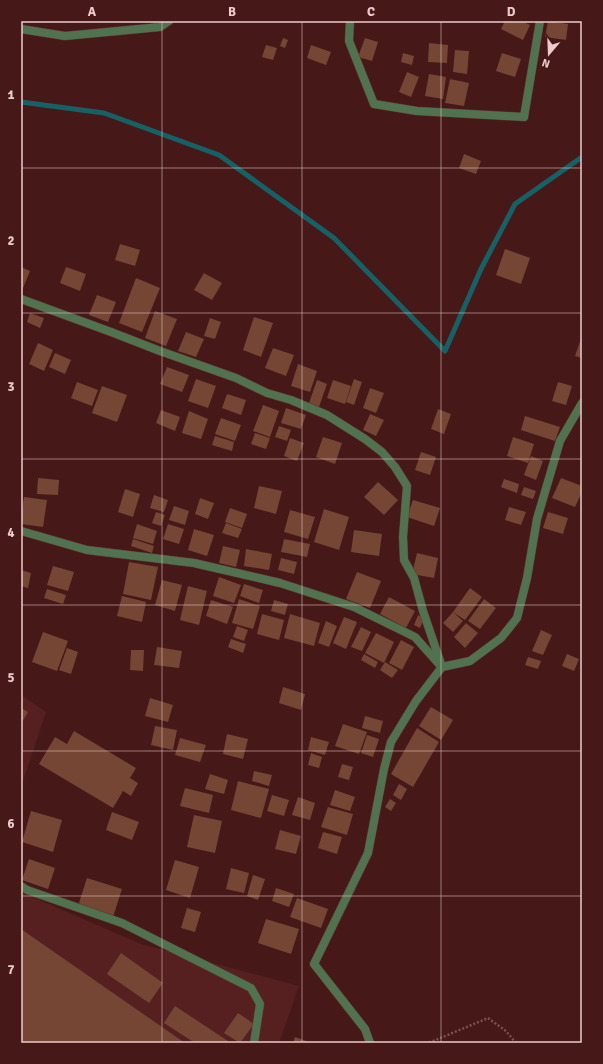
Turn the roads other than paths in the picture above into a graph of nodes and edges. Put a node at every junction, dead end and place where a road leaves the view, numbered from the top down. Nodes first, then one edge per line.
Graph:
1 (169, 21) edge
2 (350, 21) edge
3 (540, 21) edge
4 (21, 29) edge
5 (21, 299) edge
6 (582, 403) edge
7 (21, 531) edge
8 (442, 667) junction
9 (21, 886) edge
10 (254, 1043) edge
11 (370, 1043) edge

1 - 4 street
2 - 3 street
5 - 8 street
6 - 8 street
7 - 8 street
8 - 11 street
9 - 10 street

